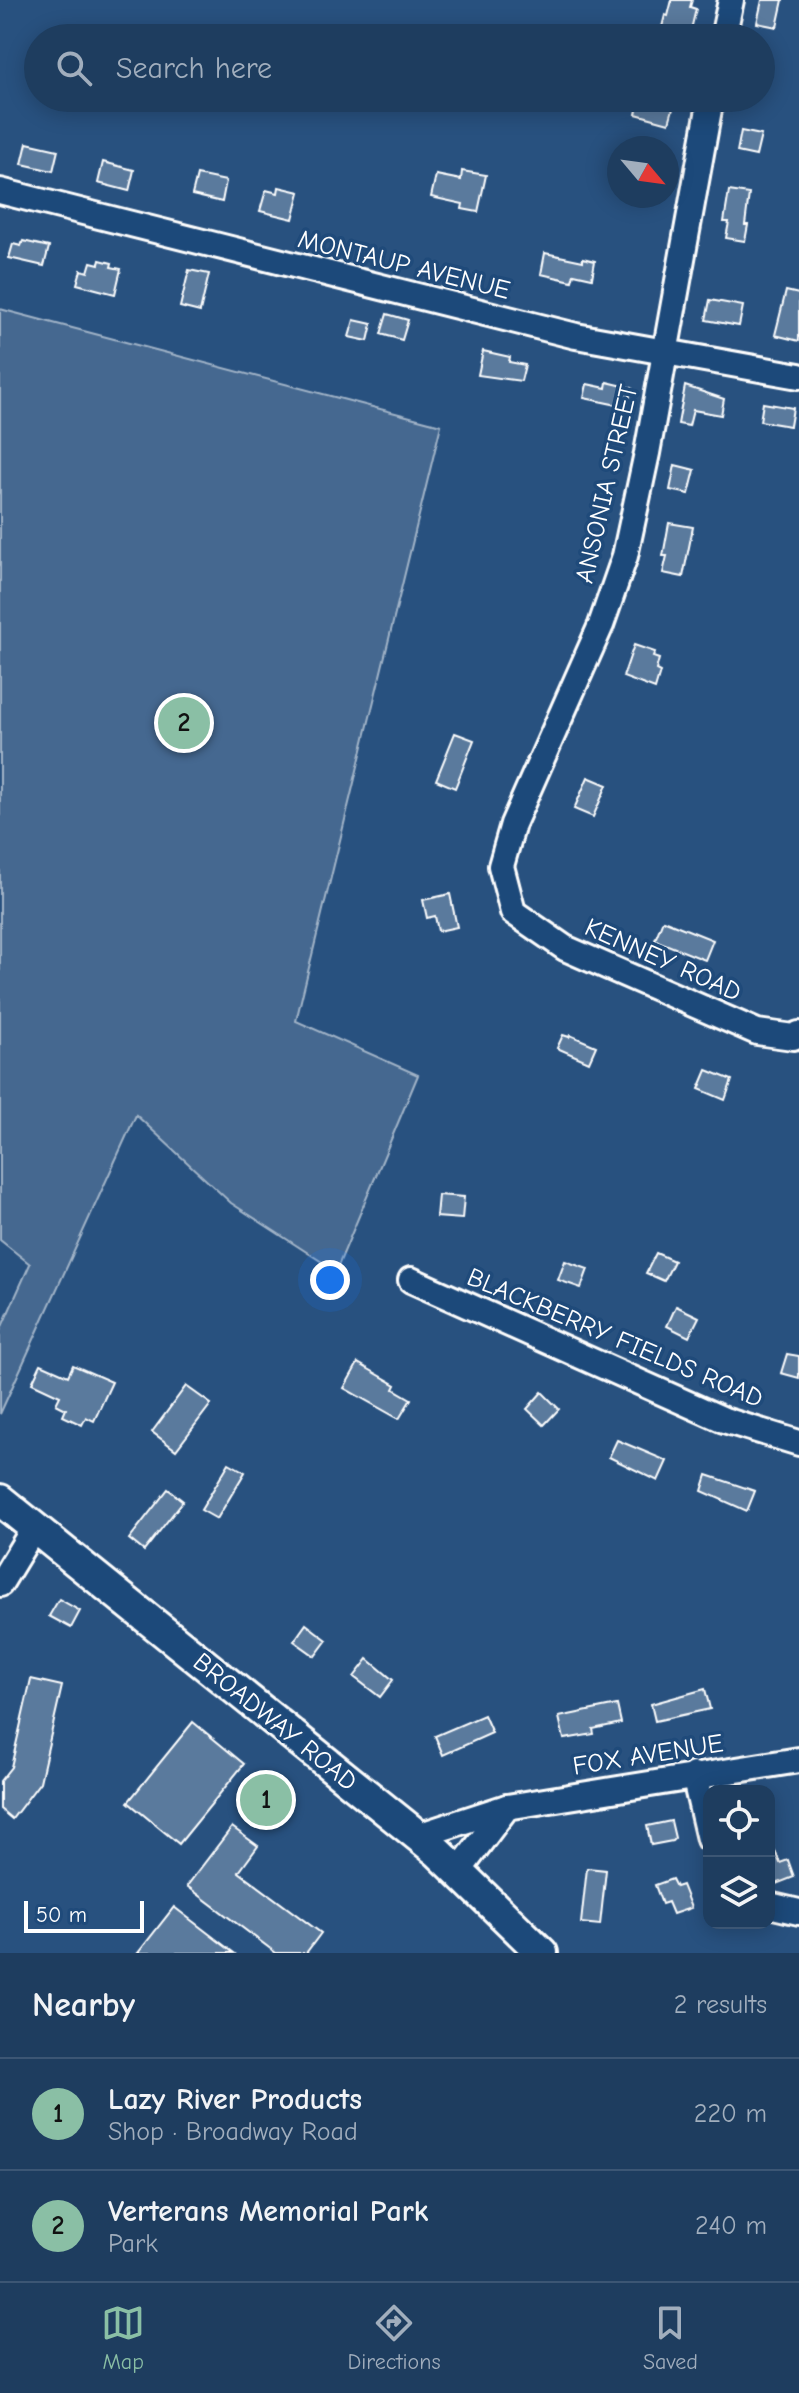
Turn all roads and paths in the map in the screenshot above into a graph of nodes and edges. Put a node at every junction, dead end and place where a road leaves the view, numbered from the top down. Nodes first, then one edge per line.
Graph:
1 (731, 0) edge
2 (726, 24) edge
3 (708, 112) edge
4 (0, 191) edge
5 (665, 351) junction
6 (799, 376) edge
7 (513, 912) joint
8 (799, 1034) edge
9 (411, 1280) dead end
10 (799, 1443) edge
11 (0, 1500) edge
12 (34, 1528) junction
13 (0, 1584) edge
14 (799, 1760) edge
15 (694, 1775) junction
16 (507, 1807) junction
17 (703, 1813) edge
18 (418, 1836) junction
19 (458, 1872) junction
20 (775, 1906) edge
21 (799, 1912) edge
22 (542, 1953) edge

1 - 2 street
3 - 5 street, ANSONIA STREET
4 - 5 street, MONTAUP AVENUE
5 - 6 street, MONTAUP AVENUE
5 - 7 street, ANSONIA STREET
7 - 8 street, KENNEY ROAD
9 - 10 street, BLACKBERRY FIELDS ROAD
11 - 12 main road, BROADWAY ROAD
12 - 13 street
12 - 18 main road, BROADWAY ROAD
14 - 15 street, FOX AVENUE
15 - 16 street, FOX AVENUE
15 - 17 street
16 - 18 street, FOX AVENUE
16 - 19 street
18 - 19 main road, BROADWAY ROAD
19 - 22 main road, BROADWAY ROAD
20 - 21 street

